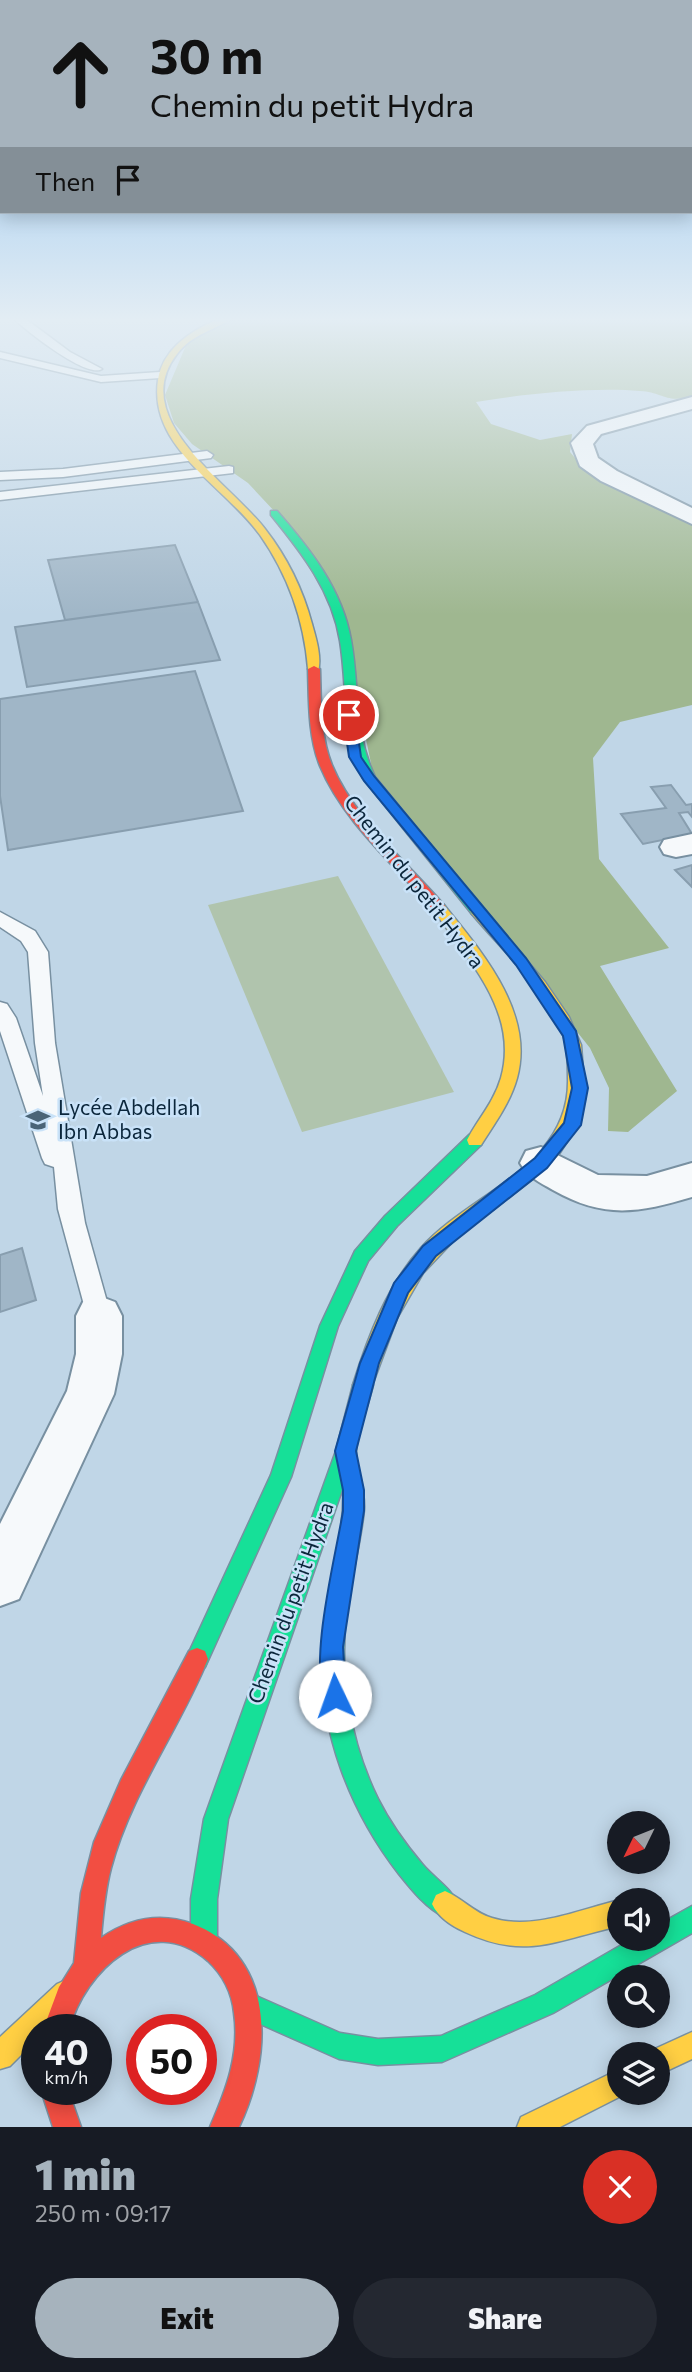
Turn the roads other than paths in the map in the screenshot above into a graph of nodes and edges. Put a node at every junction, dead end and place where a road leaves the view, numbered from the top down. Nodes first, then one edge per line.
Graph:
1 (162, 416) edge
2 (644, 416) edge
3 (178, 445) junction
4 (190, 458) junction
5 (208, 464) junction
6 (0, 476) edge
7 (246, 484) dead end
8 (0, 496) edge
9 (263, 499) dead end
10 (692, 517) edge
11 (0, 918) edge
12 (0, 1009) edge
13 (541, 1163) junction
14 (692, 1180) edge
15 (74, 1222) junction
16 (99, 1317) joint
17 (345, 1451) junction
18 (0, 1580) edge
19 (671, 1913) dead end
20 (607, 1915) edge
21 (692, 1917) edge
22 (670, 1931) edge
23 (204, 1941) junction
24 (637, 1951) edge
25 (87, 1965) junction
26 (73, 1987) junction
27 (247, 2005) junction
28 (62, 2014) edge
29 (692, 2045) edge
30 (0, 2056) edge
31 (670, 2056) edge
32 (607, 2089) edge
33 (58, 2105) edge
34 (67, 2127) edge
35 (224, 2127) edge
36 (531, 2127) edge

1 - 3 main road, Chemin du petit Hydra
2 - 10 street
3 - 4 main road, Chemin du petit Hydra
3 - 5 main road, Chemin du petit Hydra
4 - 5 main road, Chemin du petit Hydra
4 - 6 lane
5 - 7 main road, Chemin du petit Hydra
5 - 8 lane
5 - 25 main road, Chemin du petit Hydra
9 - 13 main road, Chemin du petit Hydra
11 - 15 lane
12 - 15 lane
13 - 14 street
13 - 17 main road, Chemin du petit Hydra
15 - 16 lane
16 - 18 street
17 - 20 main road
17 - 23 main road, Chemin du petit Hydra
19 - 21 main road
21 - 22 main road
23 - 25 main road
23 - 27 main road
24 - 27 main road
25 - 26 main road
26 - 28 main road
26 - 30 main road
27 - 35 main road
29 - 31 main road
32 - 36 main road
33 - 34 main road

